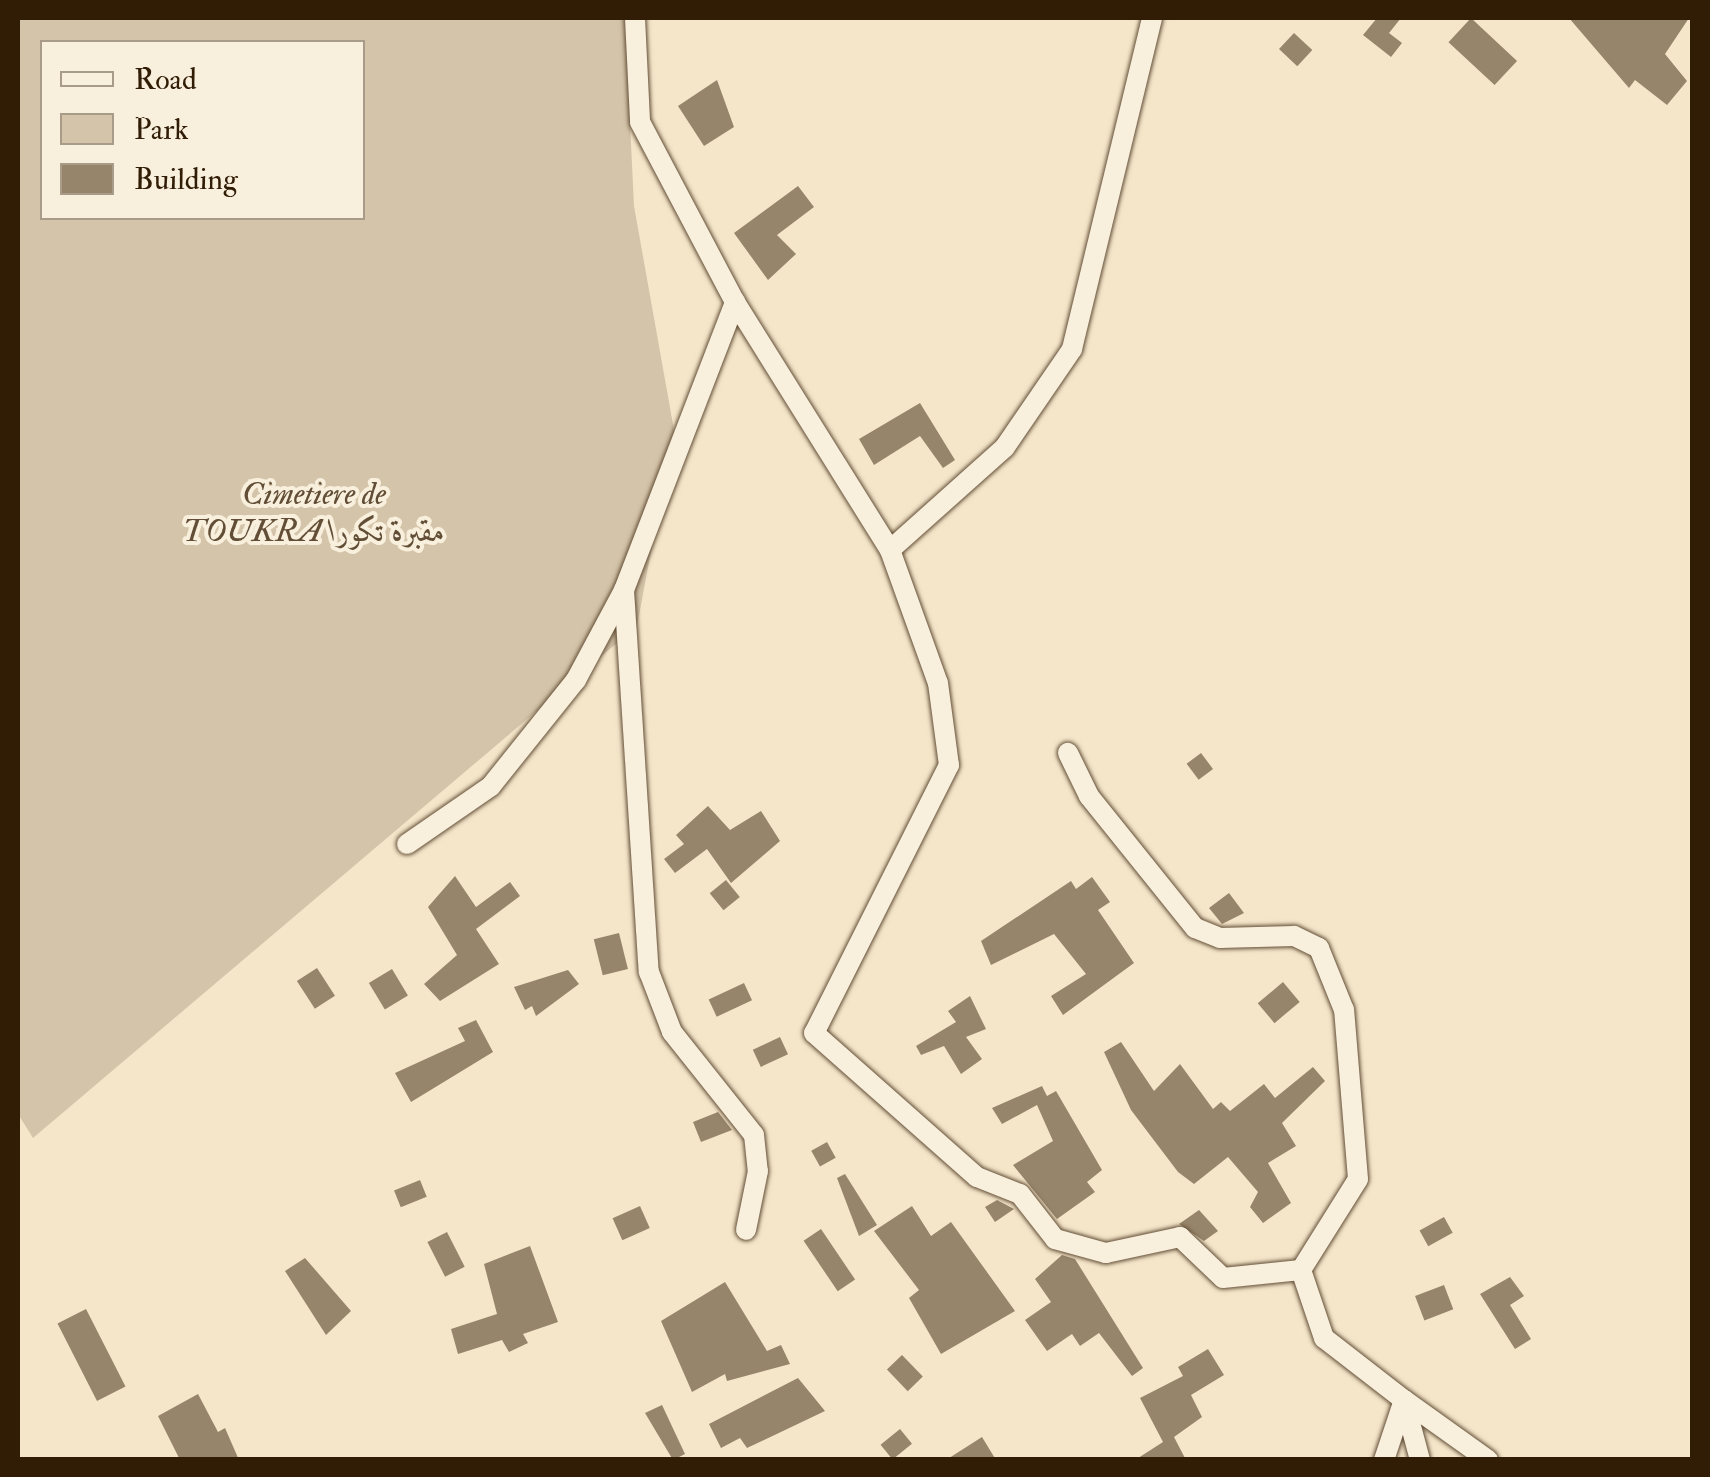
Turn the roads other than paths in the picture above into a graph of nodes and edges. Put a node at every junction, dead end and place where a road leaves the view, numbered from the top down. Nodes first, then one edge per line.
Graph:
1 (635, 18) edge
2 (1152, 18) edge
3 (735, 302) junction
4 (890, 550) junction
5 (624, 590) junction
6 (1068, 753) dead end
7 (407, 844) dead end
8 (746, 1230) dead end
9 (1301, 1270) junction
10 (1404, 1400) junction
11 (1384, 1460) edge
12 (1420, 1460) edge
13 (1488, 1460) edge

1 - 3 street
2 - 4 street
3 - 4 street
3 - 5 street
4 - 9 street
5 - 7 street
5 - 8 street
6 - 9 street
9 - 10 street
10 - 11 street
10 - 12 street
10 - 13 street

